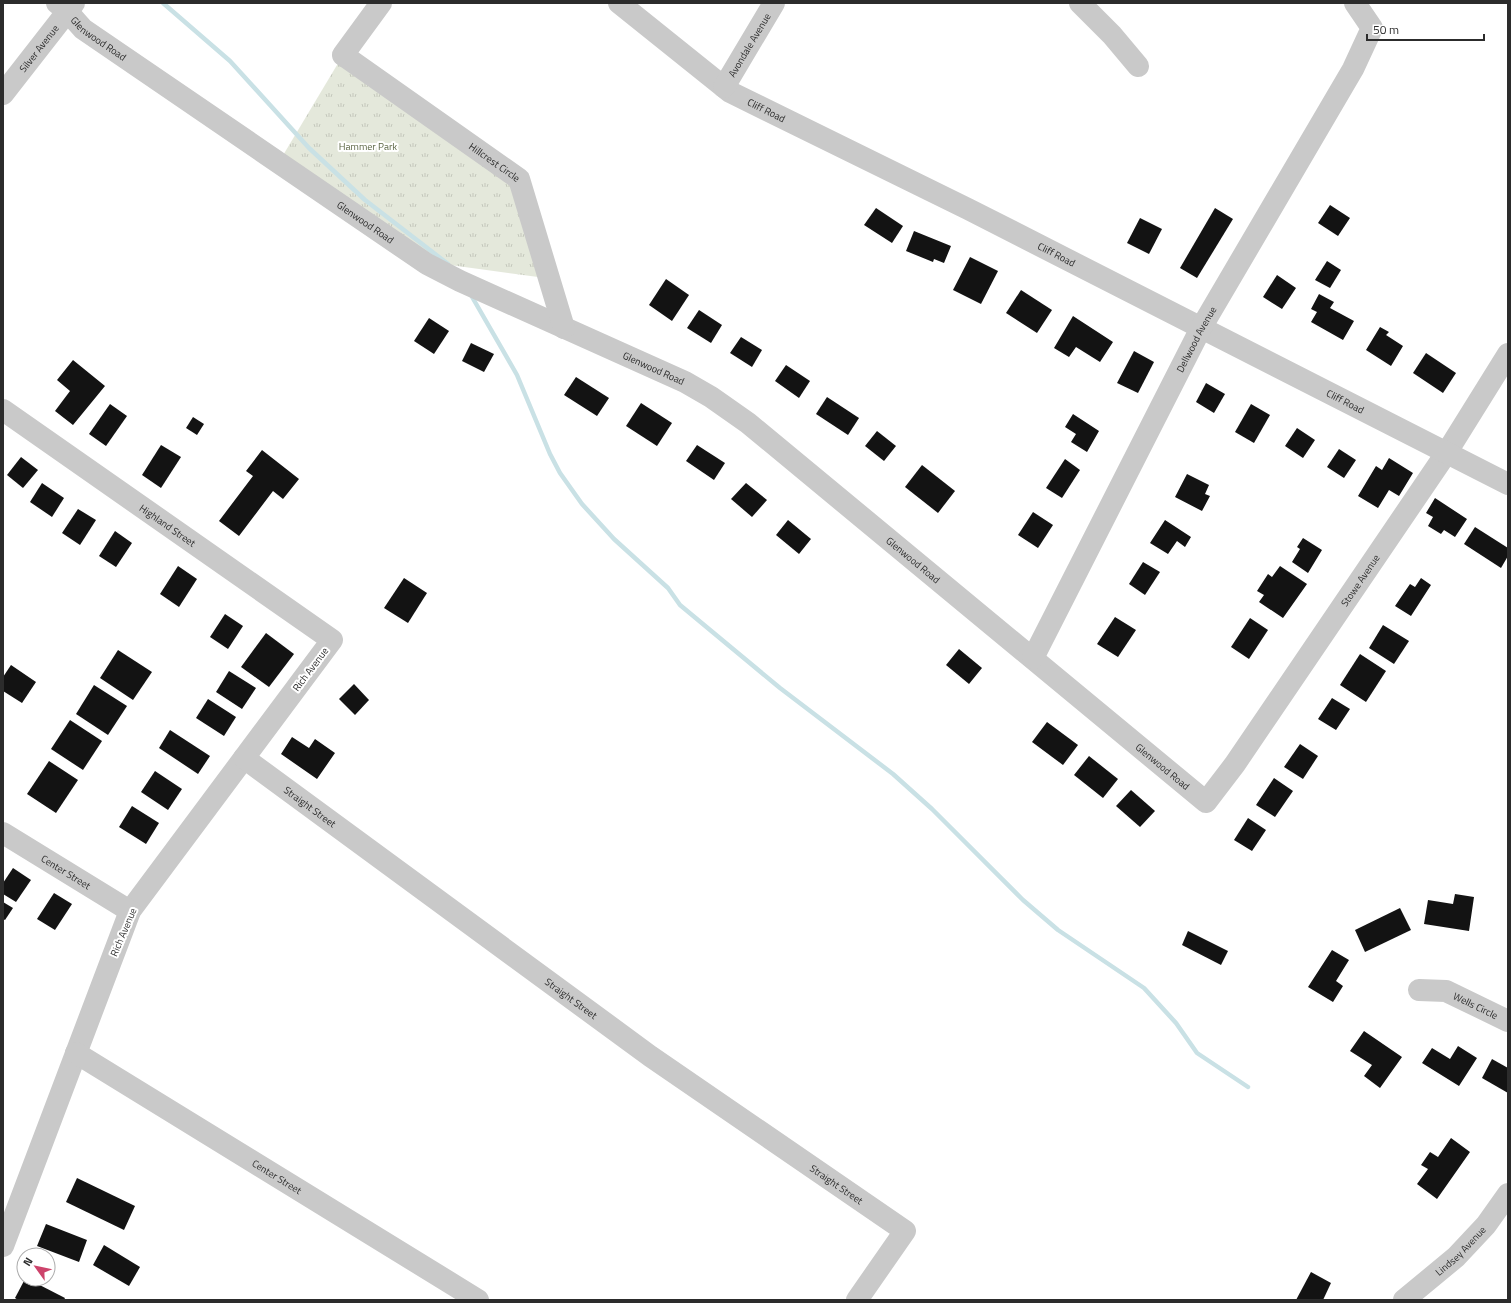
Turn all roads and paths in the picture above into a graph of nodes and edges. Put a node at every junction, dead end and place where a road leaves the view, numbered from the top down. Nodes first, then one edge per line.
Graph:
1 (381, 3) edge
2 (619, 3) edge
3 (774, 3) edge
4 (1080, 3) edge
5 (1355, 3) edge
6 (66, 6) edge
7 (1138, 66) dead end
8 (724, 87) junction
9 (3, 94) edge
10 (564, 328) junction
11 (1201, 328) junction
12 (1508, 354) edge
13 (6, 417) edge
14 (1447, 452) junction
15 (1508, 484) edge
16 (332, 640) joint
17 (1033, 658) junction
18 (244, 758) junction
19 (1206, 802) joint
20 (3, 833) edge
21 (130, 911) junction
22 (1419, 990) dead end
23 (1508, 1021) edge
24 (76, 1053) junction
25 (1508, 1194) edge
26 (3, 1246) edge
27 (478, 1300) edge
28 (858, 1300) edge
29 (1404, 1300) edge

1 - 10 street, Hillcrest Circle
2 - 8 street, Cliff Road
3 - 8 street, Avondale Avenue
4 - 7 street
5 - 11 street, Dellwood Avenue
6 - 9 street, Silver Avenue
6 - 10 street, Glenwood Road
8 - 11 street, Cliff Road
10 - 17 street, Glenwood Road
11 - 14 street, Cliff Road
11 - 17 street, Dellwood Avenue
12 - 14 street, Stowe Avenue
13 - 16 street, Highland Street
14 - 15 street, Cliff Road
14 - 19 street, Stowe Avenue
16 - 18 street, Rich Avenue
17 - 19 street, Glenwood Road
18 - 21 street, Rich Avenue
18 - 28 street, Straight Street
20 - 21 street, Center Street
21 - 24 street, Rich Avenue
22 - 23 street, Wells Circle
24 - 26 street, Rich Avenue
24 - 27 street, Center Street
25 - 29 street, Lindsey Avenue

